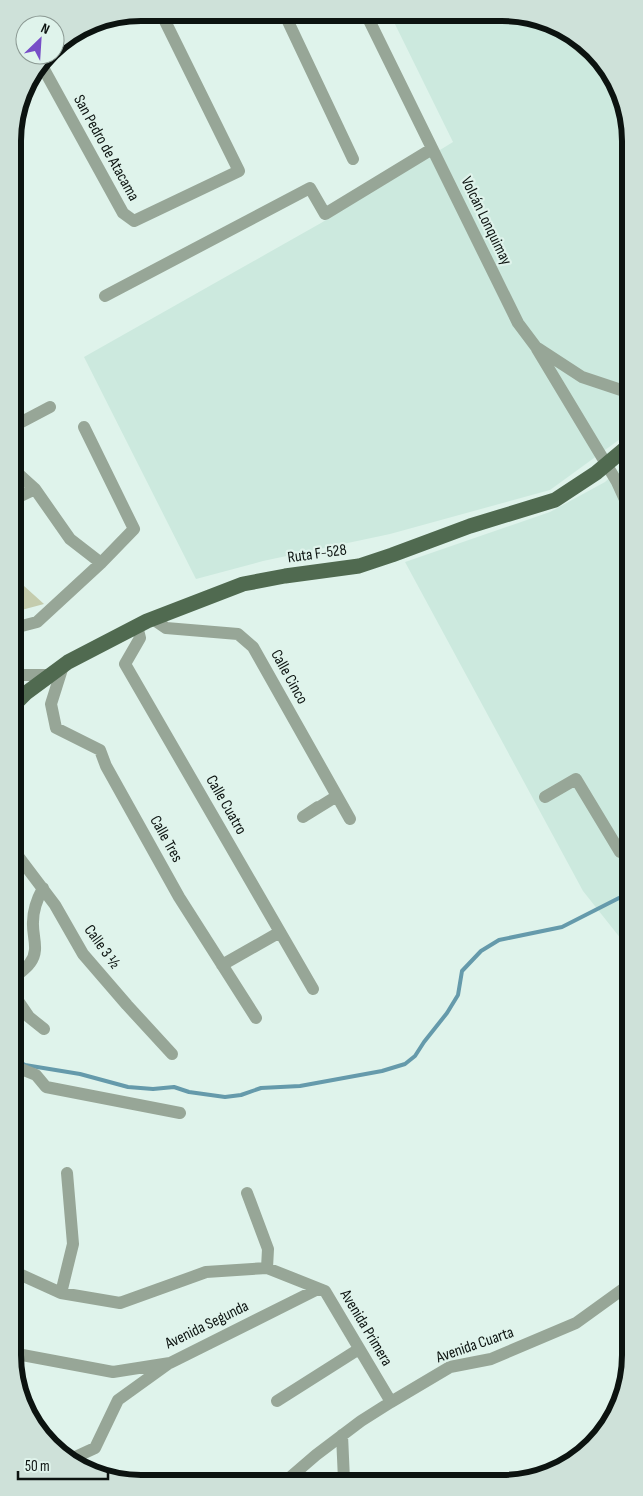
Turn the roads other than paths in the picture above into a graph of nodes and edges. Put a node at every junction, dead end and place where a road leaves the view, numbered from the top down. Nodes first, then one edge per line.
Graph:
1 (370, 21) edge
2 (165, 22) edge
3 (288, 22) edge
4 (45, 70) edge
5 (432, 149) junction
6 (353, 159) dead end
7 (105, 296) dead end
8 (536, 347) junction
9 (622, 390) edge
10 (50, 407) dead end
11 (22, 422) edge
12 (84, 427) dead end
13 (622, 452) edge
14 (606, 465) junction
15 (22, 477) edge
16 (35, 489) junction
17 (622, 492) edge
18 (22, 495) edge
19 (102, 563) junction
20 (152, 619) junction
21 (22, 626) edge
22 (139, 632) junction
23 (22, 676) edge
24 (52, 681) junction
25 (22, 697) edge
26 (337, 796) junction
27 (545, 797) dead end
28 (318, 807) dead end
29 (350, 819) dead end
30 (621, 851) edge
31 (21, 861) edge
32 (42, 888) junction
33 (280, 932) junction
34 (222, 965) junction
35 (21, 971) edge
36 (313, 989) dead end
37 (21, 1006) edge
38 (256, 1018) dead end
39 (44, 1029) dead end
40 (172, 1054) dead end
41 (21, 1069) edge
42 (180, 1113) dead end
43 (66, 1174) dead end
44 (247, 1194) dead end
45 (267, 1268) junction
46 (21, 1275) edge
47 (318, 1289) junction
48 (621, 1290) edge
49 (61, 1293) junction
50 (359, 1349) junction
51 (21, 1355) edge
52 (170, 1363) junction
53 (277, 1401) dead end
54 (391, 1402) junction
55 (342, 1436) junction
56 (77, 1456) edge
57 (293, 1475) edge
58 (344, 1475) edge

1 - 5 street, Volcán Lonquimay
2 - 4 street, San Pedro de Atacama
3 - 6 street
5 - 7 street
5 - 8 street, Volcán Lonquimay
8 - 9 street, Volcán Lonquimay
8 - 14 street
10 - 11 street
12 - 19 street
13 - 14 main road, Ruta F-528
14 - 17 street
14 - 20 main road, Ruta F-528
15 - 16 street
16 - 18 street
16 - 19 street
19 - 21 street
20 - 22 main road, Ruta F-528
20 - 26 street, Calle Cinco
22 - 24 main road, Ruta F-528
22 - 33 street, Calle Cuatro
23 - 24 street
24 - 25 main road, Ruta F-528
24 - 34 street, Calle Tres
26 - 28 street
26 - 29 street, Calle Cinco
27 - 30 street
31 - 32 street, Calle 3 ½
32 - 35 street
32 - 40 street, Calle 3 ½
33 - 34 street
33 - 36 street, Calle Cuatro
34 - 38 street, Calle Tres
37 - 39 street
41 - 42 street
43 - 49 street
44 - 45 street
45 - 47 street, Avenida Primera
45 - 49 street, Avenida Primera
46 - 49 street, Avenida Primera
47 - 50 street, Avenida Primera
47 - 52 street, Avenida Segunda
48 - 54 street, Avenida Cuarta
50 - 53 street
50 - 54 street, Avenida Primera
51 - 52 street, Avenida Segunda
52 - 56 street
54 - 55 street, Avenida Cuarta
55 - 57 street, Avenida Cuarta
55 - 58 street

